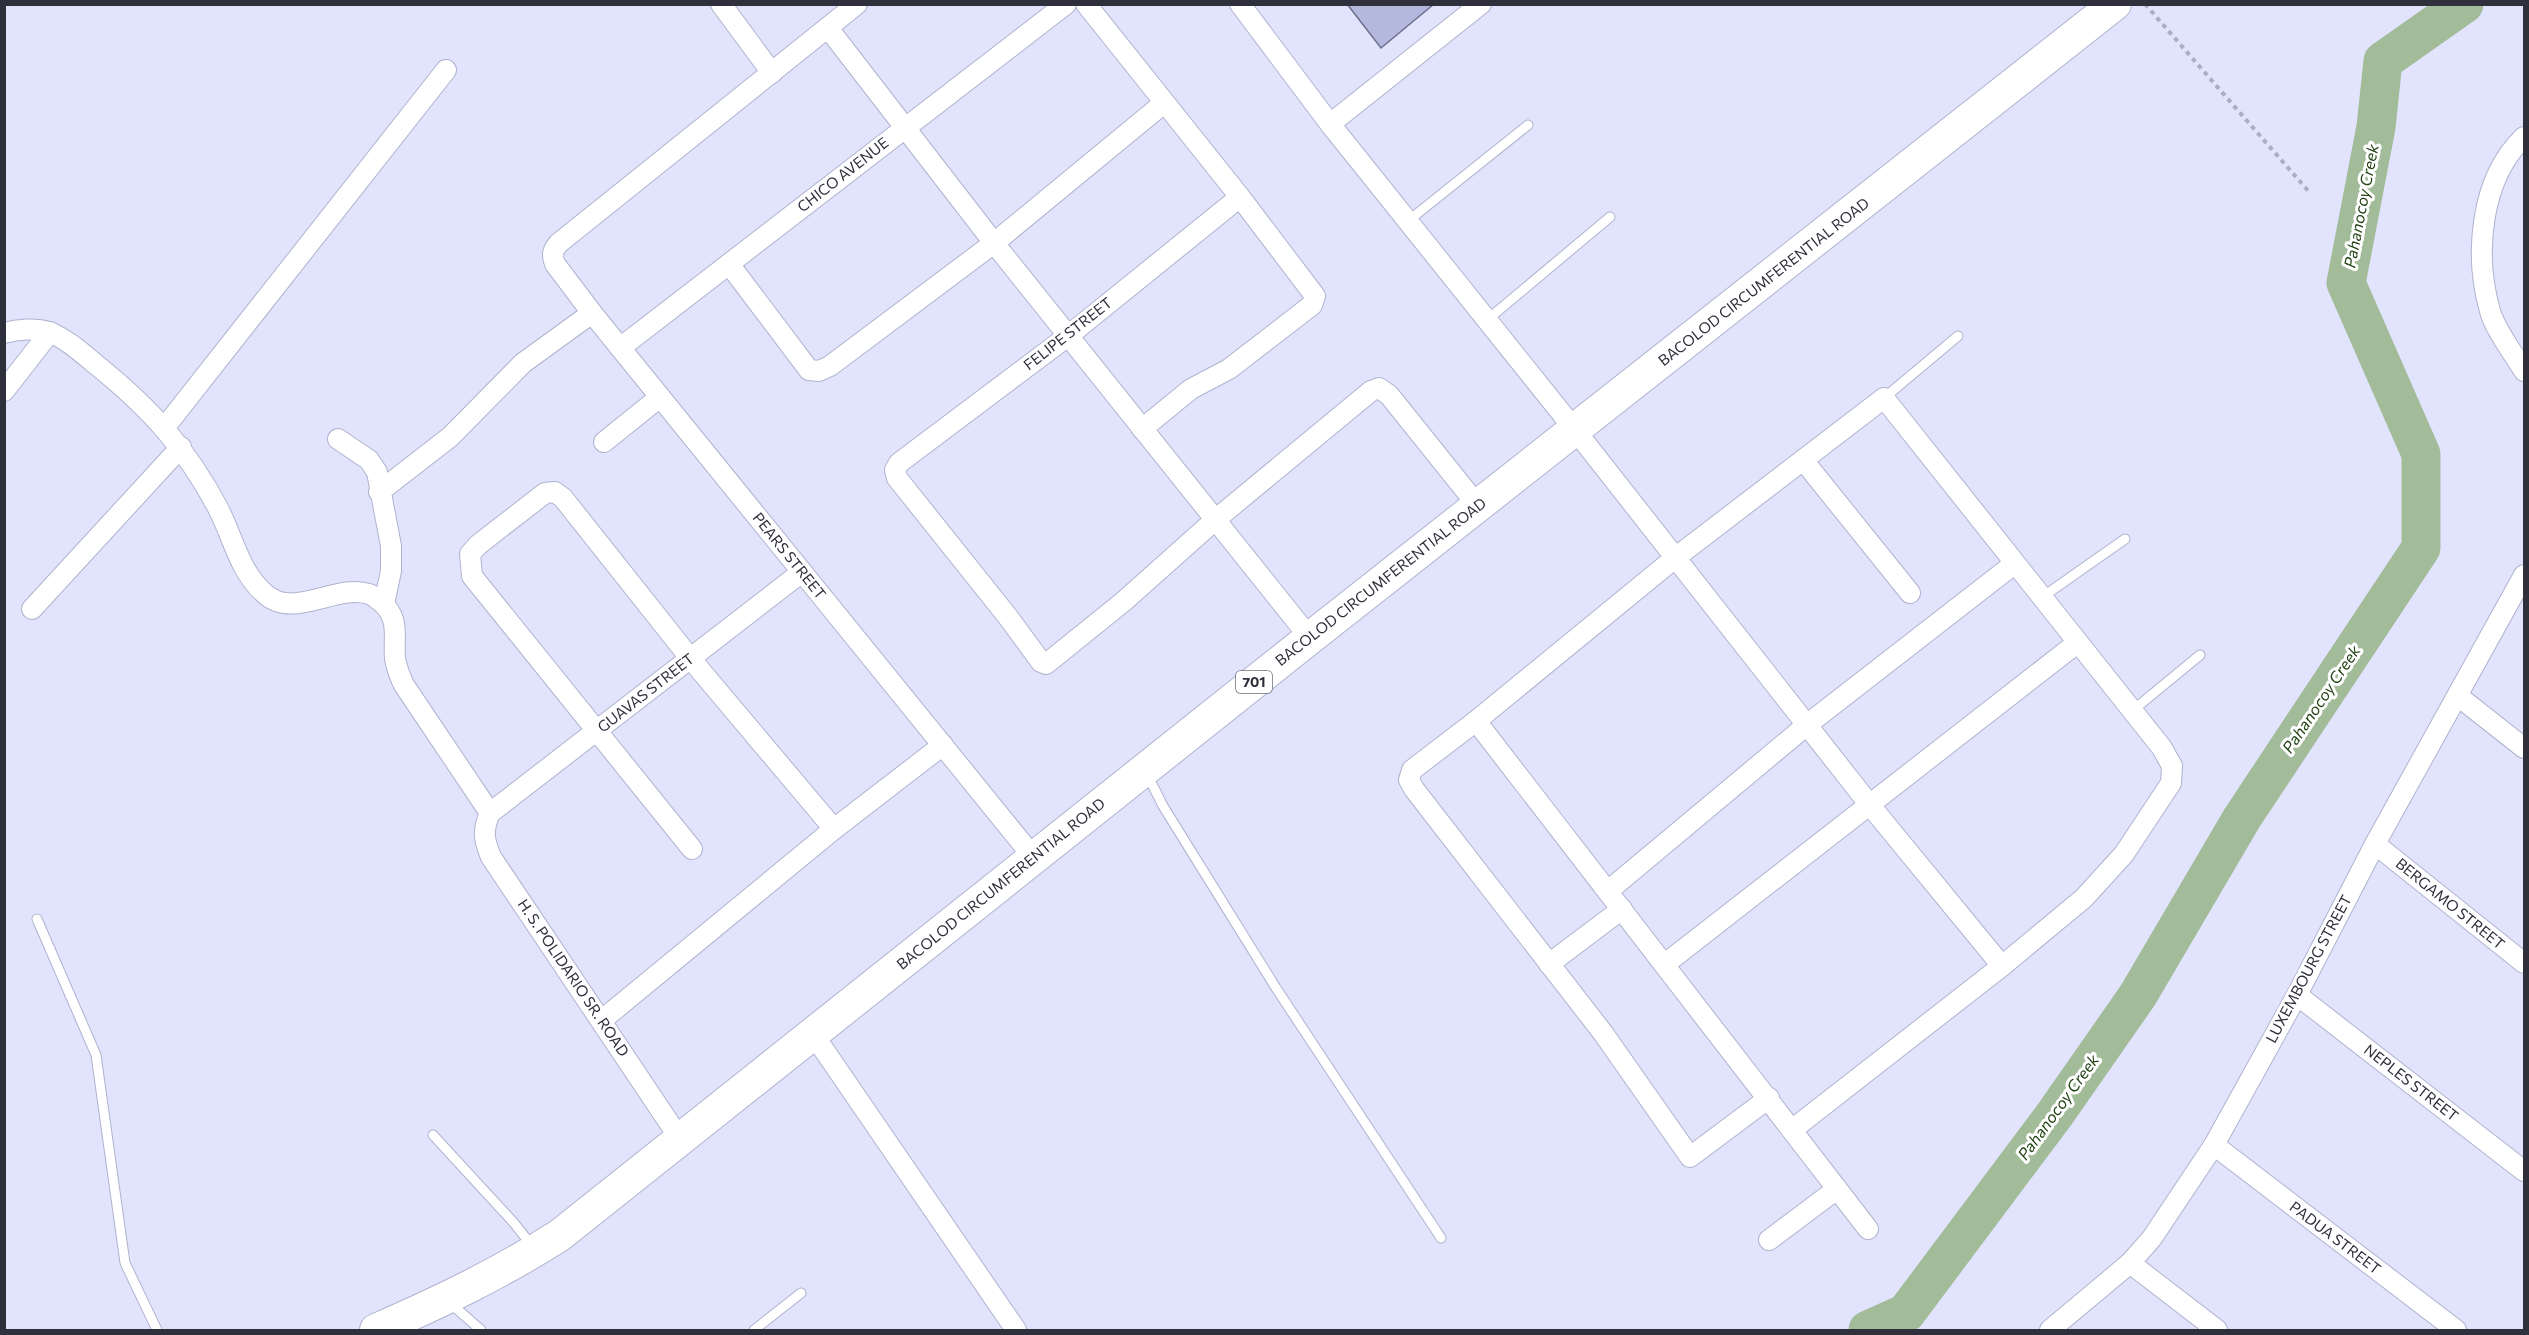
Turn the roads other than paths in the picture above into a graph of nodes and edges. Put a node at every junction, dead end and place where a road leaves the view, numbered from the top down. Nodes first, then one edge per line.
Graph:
1 (721, 4) edge
2 (857, 4) edge
3 (1066, 4) edge
4 (1086, 4) edge
5 (1240, 4) edge
6 (1482, 4) edge
7 (2115, 4) edge
8 (828, 28) junction
9 (446, 70) dead end
10 (772, 73) junction
11 (1164, 103) junction
12 (1330, 124) junction
13 (1528, 125) dead end
14 (904, 128) junction
15 (2524, 137) edge
16 (1240, 197) junction
17 (1610, 218) dead end
18 (1408, 221) junction
19 (994, 243) junction
20 (729, 264) junction
21 (592, 313) junction
22 (1487, 320) junction
23 (50, 332) junction
24 (4, 333) edge
25 (1068, 336) junction
26 (1958, 336) dead end
27 (620, 348) junction
28 (2524, 371) edge
29 (4, 391) edge
30 (660, 398) junction
31 (1884, 398) junction
32 (165, 427) junction
33 (1142, 429) junction
34 (1575, 430) junction
35 (338, 439) dead end
36 (604, 442) dead end
37 (181, 447) junction
38 (1803, 460) junction
39 (379, 492) junction
40 (1478, 506) junction
41 (1215, 520) junction
42 (2125, 539) dead end
43 (1675, 558) junction
44 (2014, 564) junction
45 (802, 572) junction
46 (2524, 575) edge
47 (1910, 593) dead end
48 (2041, 598) junction
49 (384, 604) junction
50 (32, 609) dead end
51 (1310, 638) junction
52 (2077, 643) junction
53 (2200, 655) dead end
54 (690, 658) junction
55 (2458, 696) junction
56 (2132, 711) junction
57 (1476, 721) junction
58 (1808, 724) junction
59 (597, 731) junction
60 (943, 745) junction
61 (2524, 748) edge
62 (1144, 770) junction
63 (1869, 804) junction
64 (490, 813) junction
65 (834, 829) junction
66 (2375, 844) junction
67 (692, 849) dead end
68 (1035, 858) junction
69 (1608, 891) junction
70 (1622, 909) junction
71 (37, 919) dead end
72 (2524, 963) edge
73 (1549, 964) junction
74 (1665, 964) junction
75 (2002, 966) junction
76 (2297, 995) junction
77 (602, 1020) junction
78 (813, 1034) junction
79 (1769, 1098) junction
80 (1793, 1129) junction
81 (433, 1135) dead end
82 (680, 1139) junction
83 (2214, 1145) junction
84 (2524, 1171) edge
85 (1837, 1189) junction
86 (1868, 1229) dead end
87 (1441, 1238) dead end
88 (1769, 1240) dead end
89 (536, 1250) junction
90 (2130, 1263) junction
91 (801, 1293) dead end
92 (446, 1299) junction
93 (157, 1330) edge
94 (376, 1330) edge
95 (481, 1330) edge
96 (754, 1330) edge
97 (1016, 1330) edge
98 (2050, 1330) edge
99 (2217, 1330) edge
100 (2456, 1330) edge

1 - 10 street
2 - 8 street
3 - 14 street, CHICO AVENUE
4 - 11 street
5 - 12 street
6 - 12 street
7 - 34 main road, BACOLOD CIRCUMFERENTIAL ROAD / 701
8 - 10 street
8 - 14 street
9 - 32 street
10 - 21 street, PEARS STREET
11 - 16 street
11 - 19 street
12 - 18 street
13 - 18 lane
14 - 19 street
14 - 20 street, CHICO AVENUE
15 - 28 street
16 - 25 street, FELIPE STREET
16 - 33 street
17 - 22 lane
18 - 22 street
19 - 20 street
19 - 25 street
20 - 27 street, CHICO AVENUE
21 - 27 street, PEARS STREET
21 - 39 street
22 - 34 street
23 - 24 street
23 - 29 street
23 - 32 street
25 - 33 street
25 - 41 street, FELIPE STREET
26 - 31 lane
27 - 30 street, PEARS STREET
30 - 36 street
30 - 45 street, PEARS STREET
31 - 38 street
31 - 44 street
32 - 37 street
33 - 41 street
34 - 40 main road, BACOLOD CIRCUMFERENTIAL ROAD / 701
34 - 43 street
35 - 39 street
37 - 49 street
37 - 50 street
38 - 43 street
38 - 47 street
39 - 49 street
40 - 41 street
40 - 51 main road, BACOLOD CIRCUMFERENTIAL ROAD / 701
41 - 51 street
42 - 48 lane
43 - 57 street
43 - 58 street
44 - 48 street
44 - 58 street
45 - 54 street, GUAVAS STREET
45 - 60 street, PEARS STREET
46 - 55 street, LUXEMBOURG STREET
48 - 52 street
49 - 64 street
51 - 62 main road, BACOLOD CIRCUMFERENTIAL ROAD / 701
52 - 56 street
52 - 63 street
53 - 56 lane
54 - 59 street, GUAVAS STREET
54 - 59 street
54 - 65 street
55 - 61 street
55 - 66 street, LUXEMBOURG STREET
56 - 75 street
57 - 69 street
57 - 73 street
58 - 63 street
58 - 69 street
59 - 64 street, GUAVAS STREET
59 - 67 street
60 - 65 street
60 - 68 street, PEARS STREET
62 - 68 main road, BACOLOD CIRCUMFERENTIAL ROAD / 701
62 - 87 lane
63 - 74 street
63 - 75 street
64 - 77 street, H. S. POLIDARIO SR. ROAD
65 - 77 street
66 - 72 street, BERGAMO STREET
66 - 76 street, LUXEMBOURG STREET
68 - 78 main road, BACOLOD CIRCUMFERENTIAL ROAD / 701
69 - 70 street
70 - 73 street
70 - 74 street
71 - 93 lane
73 - 79 street
74 - 79 street
75 - 80 street
76 - 83 street, LUXEMBOURG STREET
76 - 84 street, NEPLES STREET
77 - 82 street, H. S. POLIDARIO SR. ROAD
78 - 82 main road, BACOLOD CIRCUMFERENTIAL ROAD / 701
78 - 97 street
79 - 80 street
80 - 85 street
81 - 89 lane
82 - 89 main road, BACOLOD CIRCUMFERENTIAL ROAD / 701
83 - 90 street, LUXEMBOURG STREET
83 - 100 street, PADUA STREET
85 - 86 street
85 - 88 street
89 - 92 main road, BACOLOD CIRCUMFERENTIAL ROAD / 701
90 - 98 street, LUXEMBOURG STREET
90 - 99 street
91 - 96 lane
92 - 94 main road, BACOLOD CIRCUMFERENTIAL ROAD / 701
92 - 95 lane

